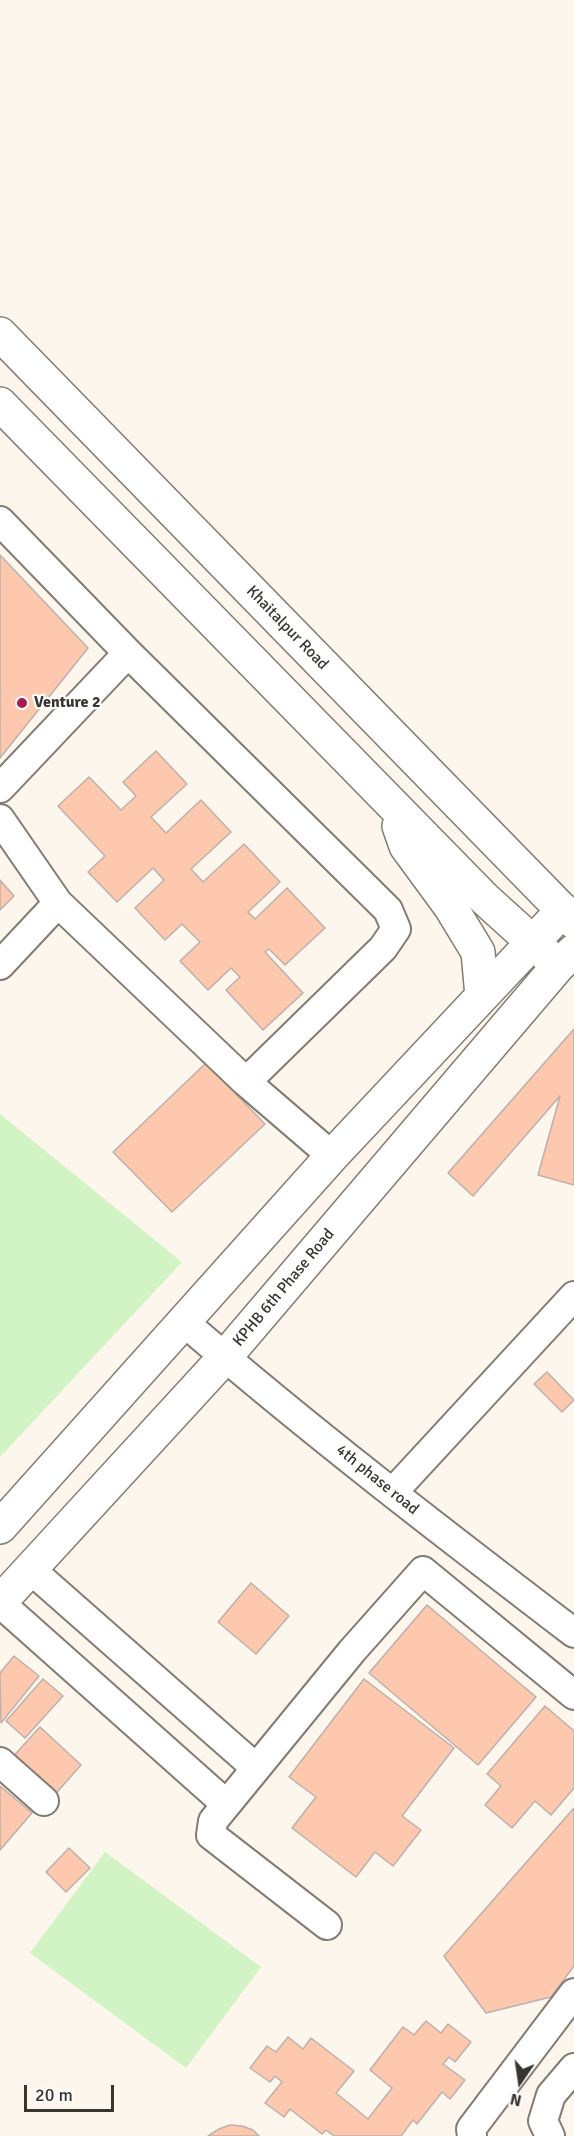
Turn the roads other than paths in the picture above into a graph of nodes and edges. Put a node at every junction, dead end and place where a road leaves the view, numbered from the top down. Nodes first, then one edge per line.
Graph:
1 (0, 334) edge
2 (0, 404) edge
3 (0, 521) edge
4 (128, 653) junction
5 (0, 788) edge
6 (389, 800) junction
7 (0, 819) edge
8 (58, 903) junction
9 (568, 916) edge
10 (533, 941) junction
11 (0, 965) edge
12 (569, 965) edge
13 (482, 996) junction
14 (246, 1082) junction
15 (332, 1156) junction
16 (574, 1296) edge
17 (184, 1322) junction
18 (225, 1357) junction
19 (393, 1492) junction
20 (0, 1527) edge
21 (30, 1569) junction
22 (0, 1603) edge
23 (574, 1633) edge
24 (574, 1695) edge
25 (0, 1762) edge
26 (256, 1768) junction
27 (44, 1801) dead end
28 (226, 1804) junction
29 (327, 1925) dead end
30 (574, 1993) edge
31 (574, 2068) edge
32 (472, 2136) edge
33 (550, 2136) edge

1 - 9 street, Khaitalpur Road
2 - 6 street
3 - 4 street
4 - 5 street
4 - 14 street
6 - 10 street
6 - 13 street
7 - 8 street
8 - 11 street
8 - 14 street
9 - 10 street
10 - 12 street
10 - 13 street
12 - 18 street, KPHB 6th Phase Road
13 - 15 street
14 - 15 street
15 - 17 street
16 - 19 street
17 - 18 street, 4th phase road
17 - 20 street
18 - 19 street, 4th phase road
18 - 21 street, KPHB 6th Phase Road
19 - 23 street, 4th phase road
21 - 22 street, KPHB 6th Phase Road
21 - 26 street
22 - 28 street
24 - 26 street
25 - 27 street
26 - 28 street
28 - 29 street
30 - 32 street
31 - 33 street

